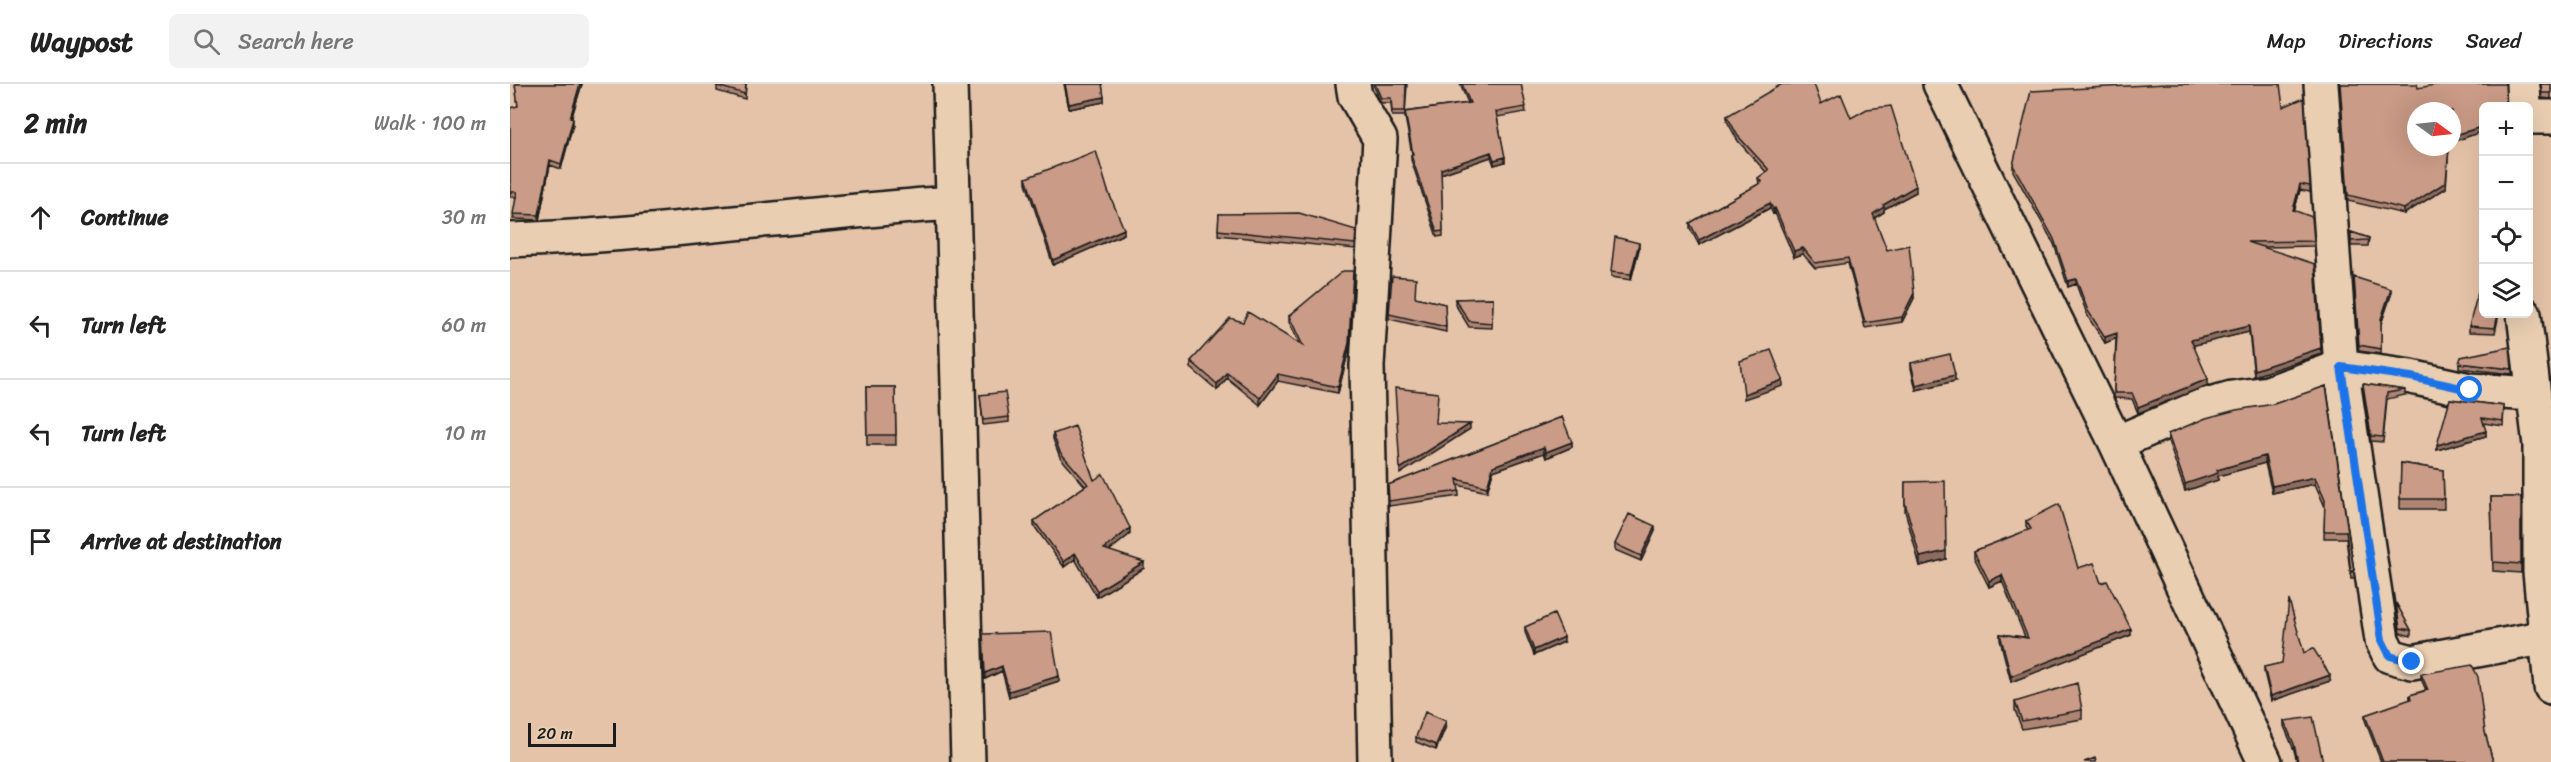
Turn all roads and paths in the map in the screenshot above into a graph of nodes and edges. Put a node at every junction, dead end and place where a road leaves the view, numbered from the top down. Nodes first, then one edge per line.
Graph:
1 (950, 84) edge
2 (1353, 84) edge
3 (1940, 84) edge
4 (2321, 84) edge
5 (2523, 84) edge
6 (2524, 102) edge
7 (2533, 117) edge
8 (2551, 117) edge
9 (952, 202) junction
10 (510, 240) edge
11 (2524, 318) edge
12 (2341, 367) junction
13 (2534, 394) junction
14 (2116, 442) junction
15 (2547, 637) junction
16 (2551, 687) edge
17 (968, 762) edge
18 (1375, 762) edge
19 (2265, 762) edge

1 - 9 street
2 - 18 street
3 - 14 street
4 - 12 street
5 - 6 street
7 - 8 street
9 - 10 street
9 - 17 street
11 - 13 street
12 - 13 street
12 - 14 street
12 - 15 street
13 - 15 street
14 - 19 street
15 - 16 street

